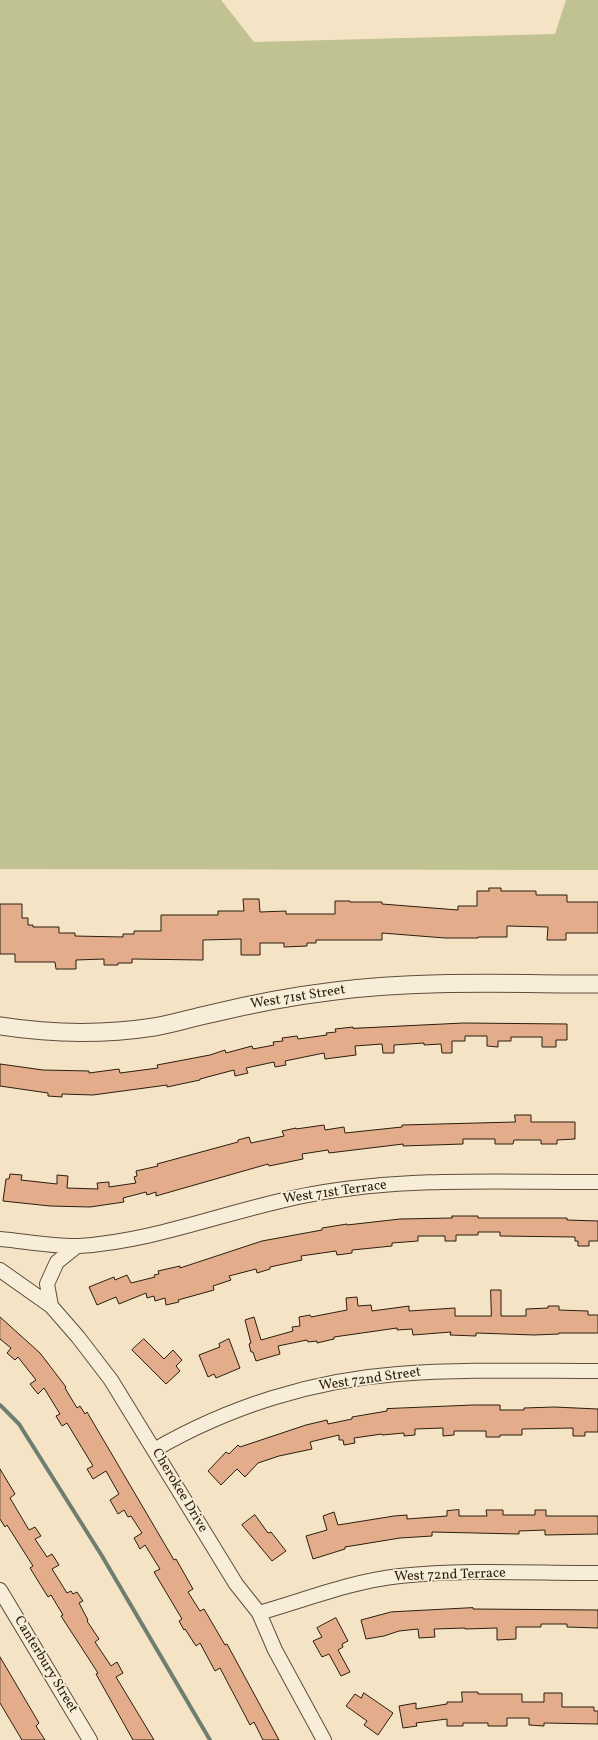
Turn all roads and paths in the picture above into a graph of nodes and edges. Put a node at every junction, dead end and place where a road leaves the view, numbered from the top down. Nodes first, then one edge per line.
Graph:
1 (598, 984) edge
2 (0, 1026) edge
3 (598, 1182) edge
4 (0, 1240) edge
5 (77, 1246) junction
6 (0, 1270) edge
7 (50, 1306) junction
8 (598, 1371) edge
9 (154, 1450) junction
10 (598, 1573) edge
11 (0, 1590) edge
12 (259, 1613) junction
13 (90, 1740) edge
14 (324, 1740) edge

1 - 2 street, West 71st Street
3 - 5 street, West 71st Terrace
4 - 5 street, West 71st Terrace
5 - 7 street
6 - 7 street, Cherokee Drive
7 - 9 street, Cherokee Drive
8 - 9 street, West 72nd Street
9 - 12 street, Cherokee Drive
10 - 12 street, West 72nd Terrace
11 - 13 street, Canterbury Street
12 - 14 street, Cherokee Drive

